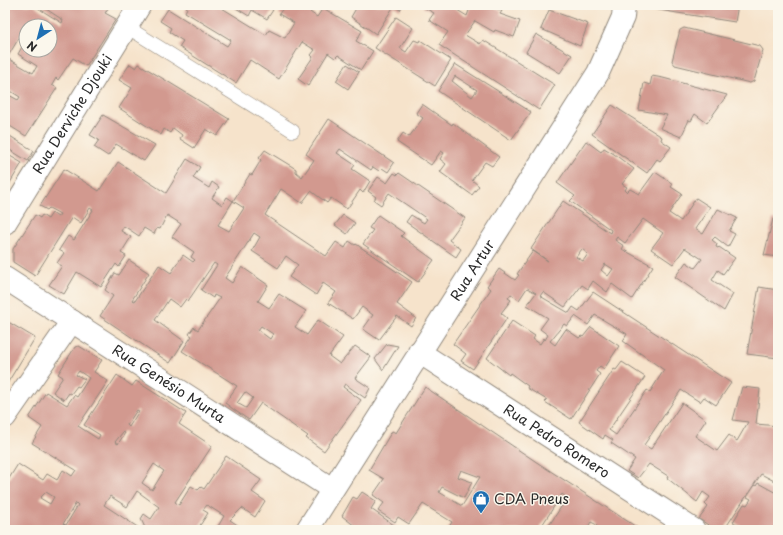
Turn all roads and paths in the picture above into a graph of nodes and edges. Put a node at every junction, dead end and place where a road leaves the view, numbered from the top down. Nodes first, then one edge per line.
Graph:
1 (140, 5) edge
2 (624, 5) edge
3 (126, 27) junction
4 (293, 131) dead end
5 (5, 223) edge
6 (5, 278) edge
7 (72, 321) junction
8 (419, 352) junction
9 (5, 417) edge
10 (332, 489) junction
11 (307, 530) edge
12 (694, 530) edge

1 - 3 street, Rua Derviche Djouki
2 - 8 street, Rua Artur
3 - 4 lane
3 - 5 street, Rua Derviche Djouki
6 - 7 street, Rua Genésio Murta
7 - 9 street
7 - 10 street, Rua Genésio Murta
8 - 10 street, Rua Artur
8 - 12 street, Rua Pedro Romero
10 - 11 street, Rua Artur

